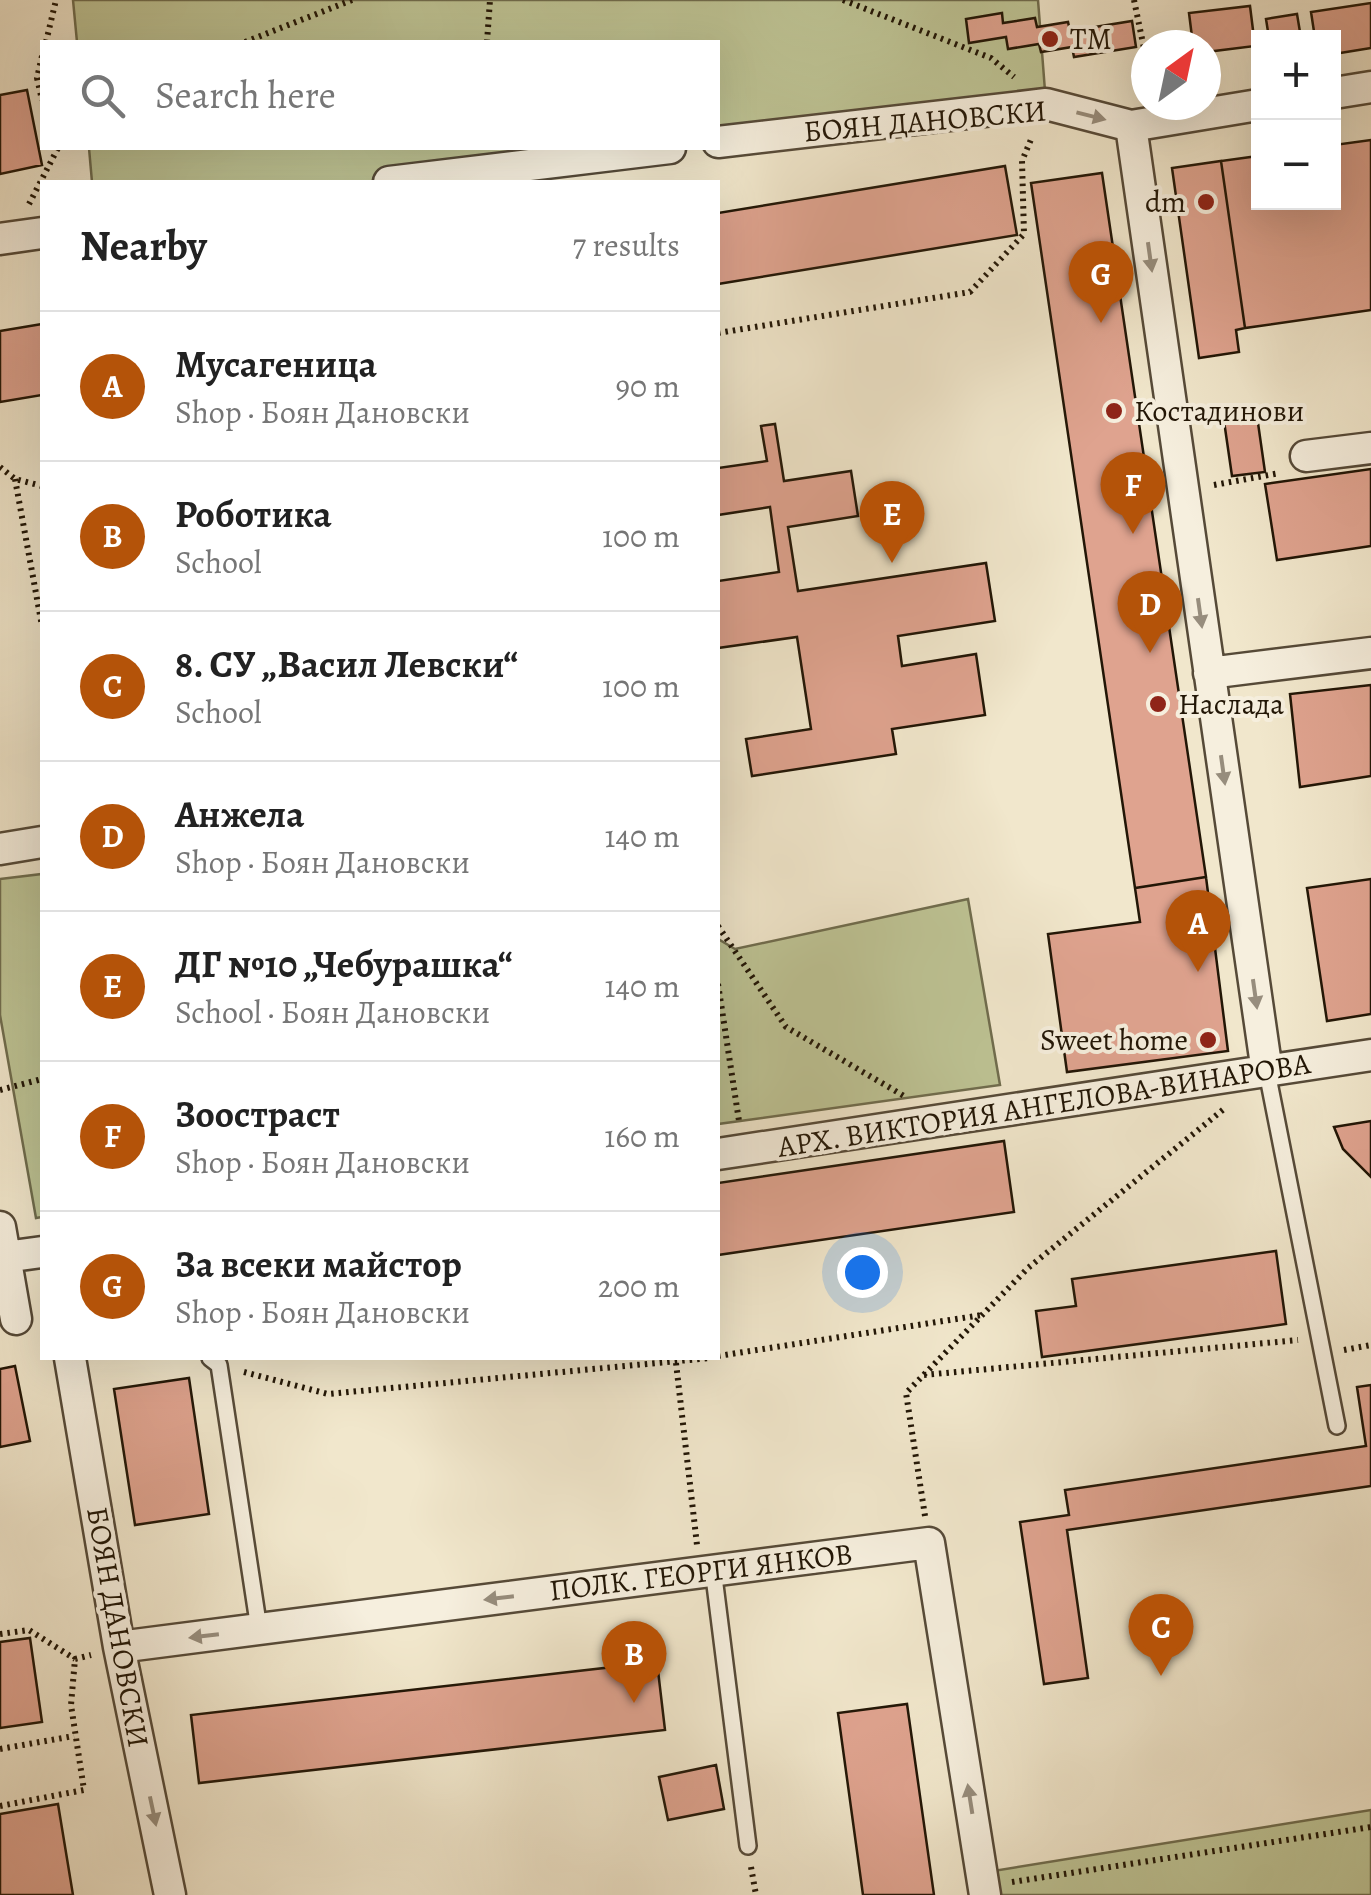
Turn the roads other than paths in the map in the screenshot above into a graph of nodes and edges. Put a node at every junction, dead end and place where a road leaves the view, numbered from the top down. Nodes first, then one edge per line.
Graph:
1 (1371, 87) edge
2 (1341, 92) edge
3 (1251, 106) edge
4 (1131, 126) junction
5 (720, 142) edge
6 (653, 150) edge
7 (405, 180) edge
8 (1371, 448) edge
9 (1306, 456) road end
10 (1371, 652) edge
11 (1209, 673) junction
12 (40, 842) edge
13 (0, 849) edge
14 (1371, 1055) edge
15 (1266, 1072) junction
16 (731, 1152) edge
17 (3, 1242) edge
18 (40, 1251) edge
19 (20, 1318) edge
20 (70, 1360) edge
21 (214, 1361) edge
22 (1337, 1426) dead end
23 (706, 1570) junction
24 (259, 1629) junction
25 (119, 1647) junction
26 (748, 1846) dead end
27 (984, 1891) edge
28 (170, 1895) edge

1 - 2 street
3 - 4 street, БОЯН ДАНОВСКИ
5 -> 4 street, БОЯН ДАНОВСКИ
4 -> 11 street
6 - 7 street
8 - 9 street
10 - 11 street
11 -> 15 street
12 - 13 street
14 - 15 street, АРХ. ВИКТОРИЯ АНГЕЛОВА-ВИНАРОВА
15 - 16 street, АРХ. ВИКТОРИЯ АНГЕЛОВА-ВИНАРОВА
15 - 22 lane
17 - 18 street
17 - 19 street
20 - 25 street, БОЯН ДАНОВСКИ
21 - 24 lane
23 -> 24 street, ПОЛК. ГЕОРГИ ЯНКОВ
23 - 26 lane
27 -> 23 street, ПОЛК. ГЕОРГИ ЯНКОВ
24 -> 25 street, ПОЛК. ГЕОРГИ ЯНКОВ
25 -> 28 street, БОЯН ДАНОВСКИ

